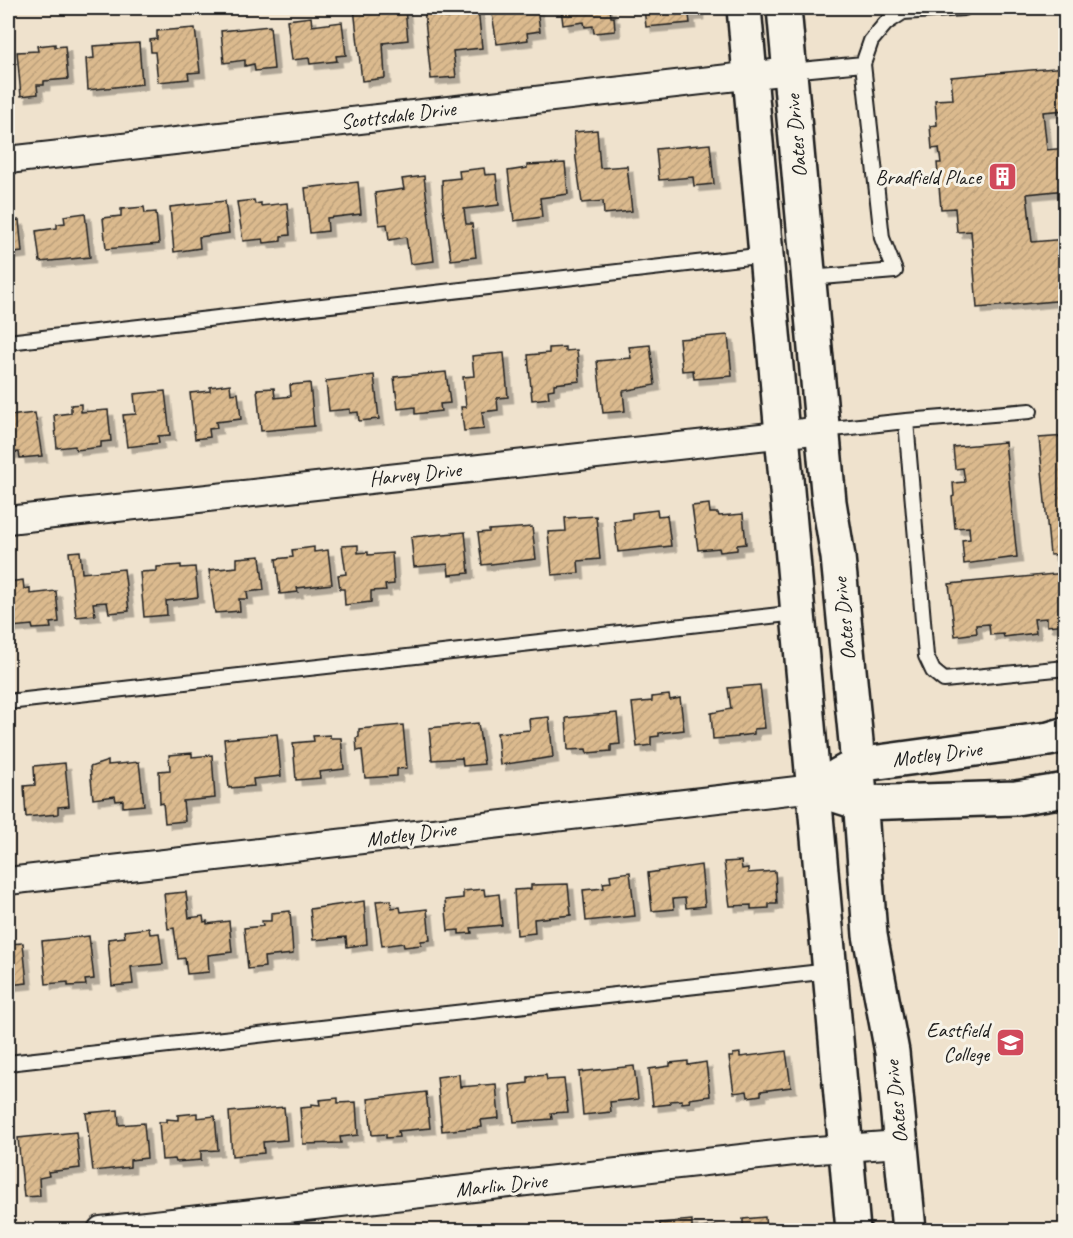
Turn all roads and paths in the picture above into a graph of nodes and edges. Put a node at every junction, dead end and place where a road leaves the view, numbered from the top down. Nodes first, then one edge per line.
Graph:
1 (744, 8) edge
2 (784, 8) edge
3 (964, 8) edge
4 (863, 64) junction
5 (790, 70) junction
6 (750, 75) junction
7 (8, 160) edge
8 (766, 255) junction
9 (809, 278) junction
10 (8, 342) edge
11 (1030, 411) dead end
12 (906, 421) junction
13 (824, 430) junction
14 (782, 433) junction
15 (8, 520) edge
16 (797, 613) junction
17 (1065, 668) edge
18 (8, 702) edge
19 (1065, 734) edge
20 (857, 765) junction
21 (814, 788) junction
22 (1065, 790) edge
23 (860, 803) junction
24 (8, 880) edge
25 (830, 971) junction
26 (8, 1063) edge
27 (900, 1144) junction
28 (846, 1148) junction
29 (101, 1230) edge
30 (853, 1230) edge
31 (909, 1230) edge

1 - 6 main road, Oates Drive
2 - 5 main road, Oates Drive
3 - 4 lane
4 - 5 lane
4 - 9 lane
5 - 6 street, Scottsdale Drive
5 - 9 main road, Oates Drive
6 - 7 street, Scottsdale Drive
6 - 8 main road, Oates Drive
8 - 10 lane
8 - 14 main road, Oates Drive
9 - 13 main road, Oates Drive
11 - 12 lane
12 - 13 lane
12 - 17 lane
13 - 14 street, Harvey Drive
13 - 20 main road, Oates Drive
14 - 15 street, Harvey Drive
14 - 16 main road, Oates Drive
16 - 18 lane
16 - 21 main road, Oates Drive
19 - 20 main road, Motley Drive
20 - 21 main road, Motley Drive
20 - 23 main road, Oates Drive
21 - 23 main road, Motley Drive
21 - 24 street, Motley Drive
21 - 25 main road, Oates Drive
22 - 23 main road, Motley Drive
23 - 27 main road, Oates Drive
25 - 26 lane
25 - 28 main road, Oates Drive
27 - 28 street, Marlin Drive
27 - 31 main road, Oates Drive
28 - 29 street, Marlin Drive
28 - 30 main road, Oates Drive

